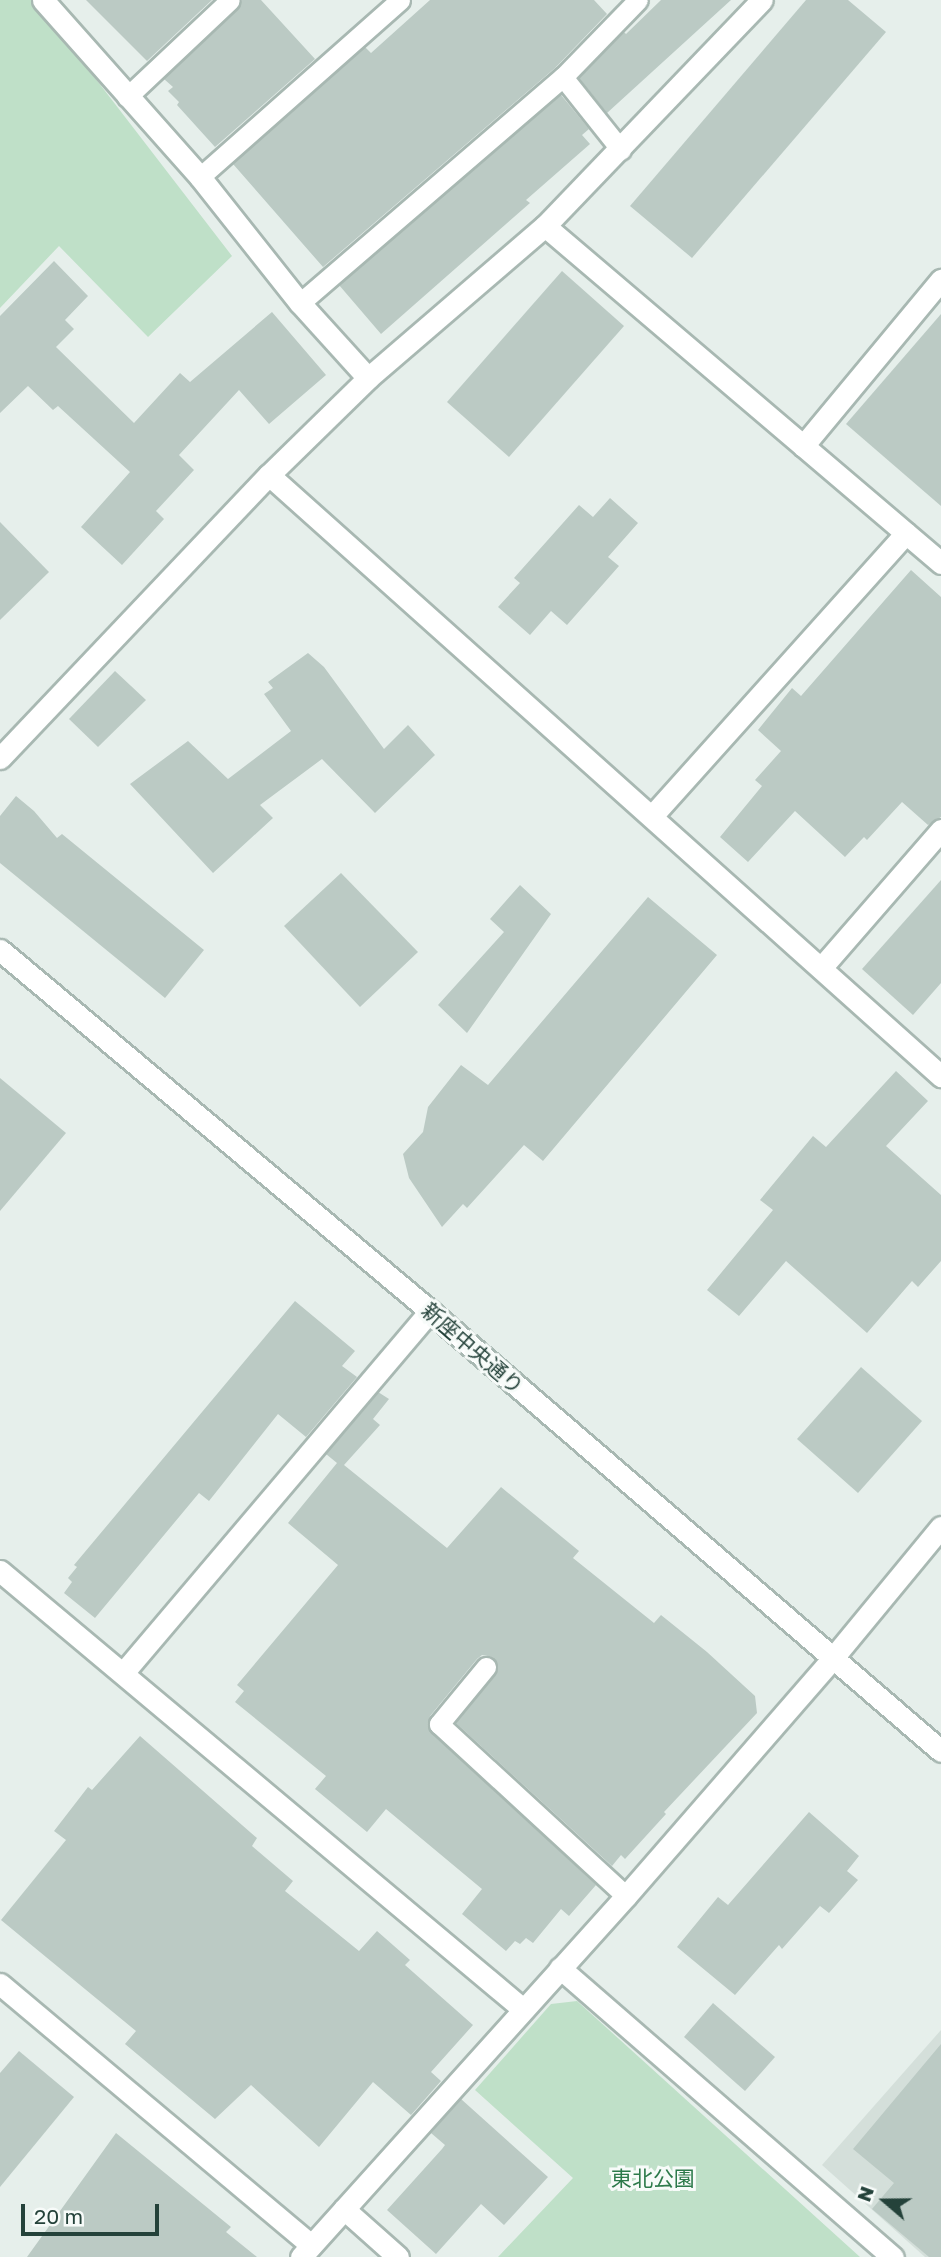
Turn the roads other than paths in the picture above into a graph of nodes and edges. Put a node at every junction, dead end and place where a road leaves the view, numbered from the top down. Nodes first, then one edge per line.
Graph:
1 (43, 0) edge
2 (230, 0) edge
3 (400, 0) edge
4 (638, 0) edge
5 (762, 0) edge
6 (563, 77) junction
7 (127, 97) junction
8 (621, 150) junction
9 (200, 177) junction
10 (545, 226) junction
11 (941, 280) edge
12 (300, 303) junction
13 (368, 378) junction
14 (803, 446) junction
15 (269, 475) junction
16 (906, 533) junction
17 (941, 563) edge
18 (0, 758) edge
19 (652, 816) junction
20 (941, 830) edge
21 (0, 950) edge
22 (821, 968) junction
23 (941, 1076) edge
24 (430, 1311) junction
25 (941, 1527) edge
26 (0, 1571) edge
27 (832, 1659) junction
28 (486, 1667) dead end
29 (123, 1673) junction
30 (941, 1751) edge
31 (626, 1896) junction
32 (560, 1968) junction
33 (0, 1984) edge
34 (523, 2009) junction
35 (344, 2209) junction
36 (306, 2251) edge
37 (398, 2257) edge
38 (893, 2257) edge

1 - 7 street
2 - 7 lane
3 - 9 lane
4 - 6 lane
5 - 8 street
6 - 8 lane
6 - 12 lane
7 - 9 street
8 - 10 street
9 - 12 street
10 - 13 street
10 - 14 street
11 - 14 street
12 - 13 street
13 - 15 street
14 - 16 street
15 - 18 street
15 - 19 street
16 - 17 street
16 - 19 street
19 - 22 street
20 - 22 street
21 - 24 street, 新座中央通り
22 - 23 street
24 - 27 street, 新座中央通り
24 - 29 street
25 - 27 street
26 - 29 street
27 - 30 street, 新座中央通り
27 - 31 street
28 - 31 lane
29 - 34 street
31 - 32 street
32 - 34 street
32 - 38 street
33 - 36 street
34 - 35 street
35 - 36 street
35 - 37 street

